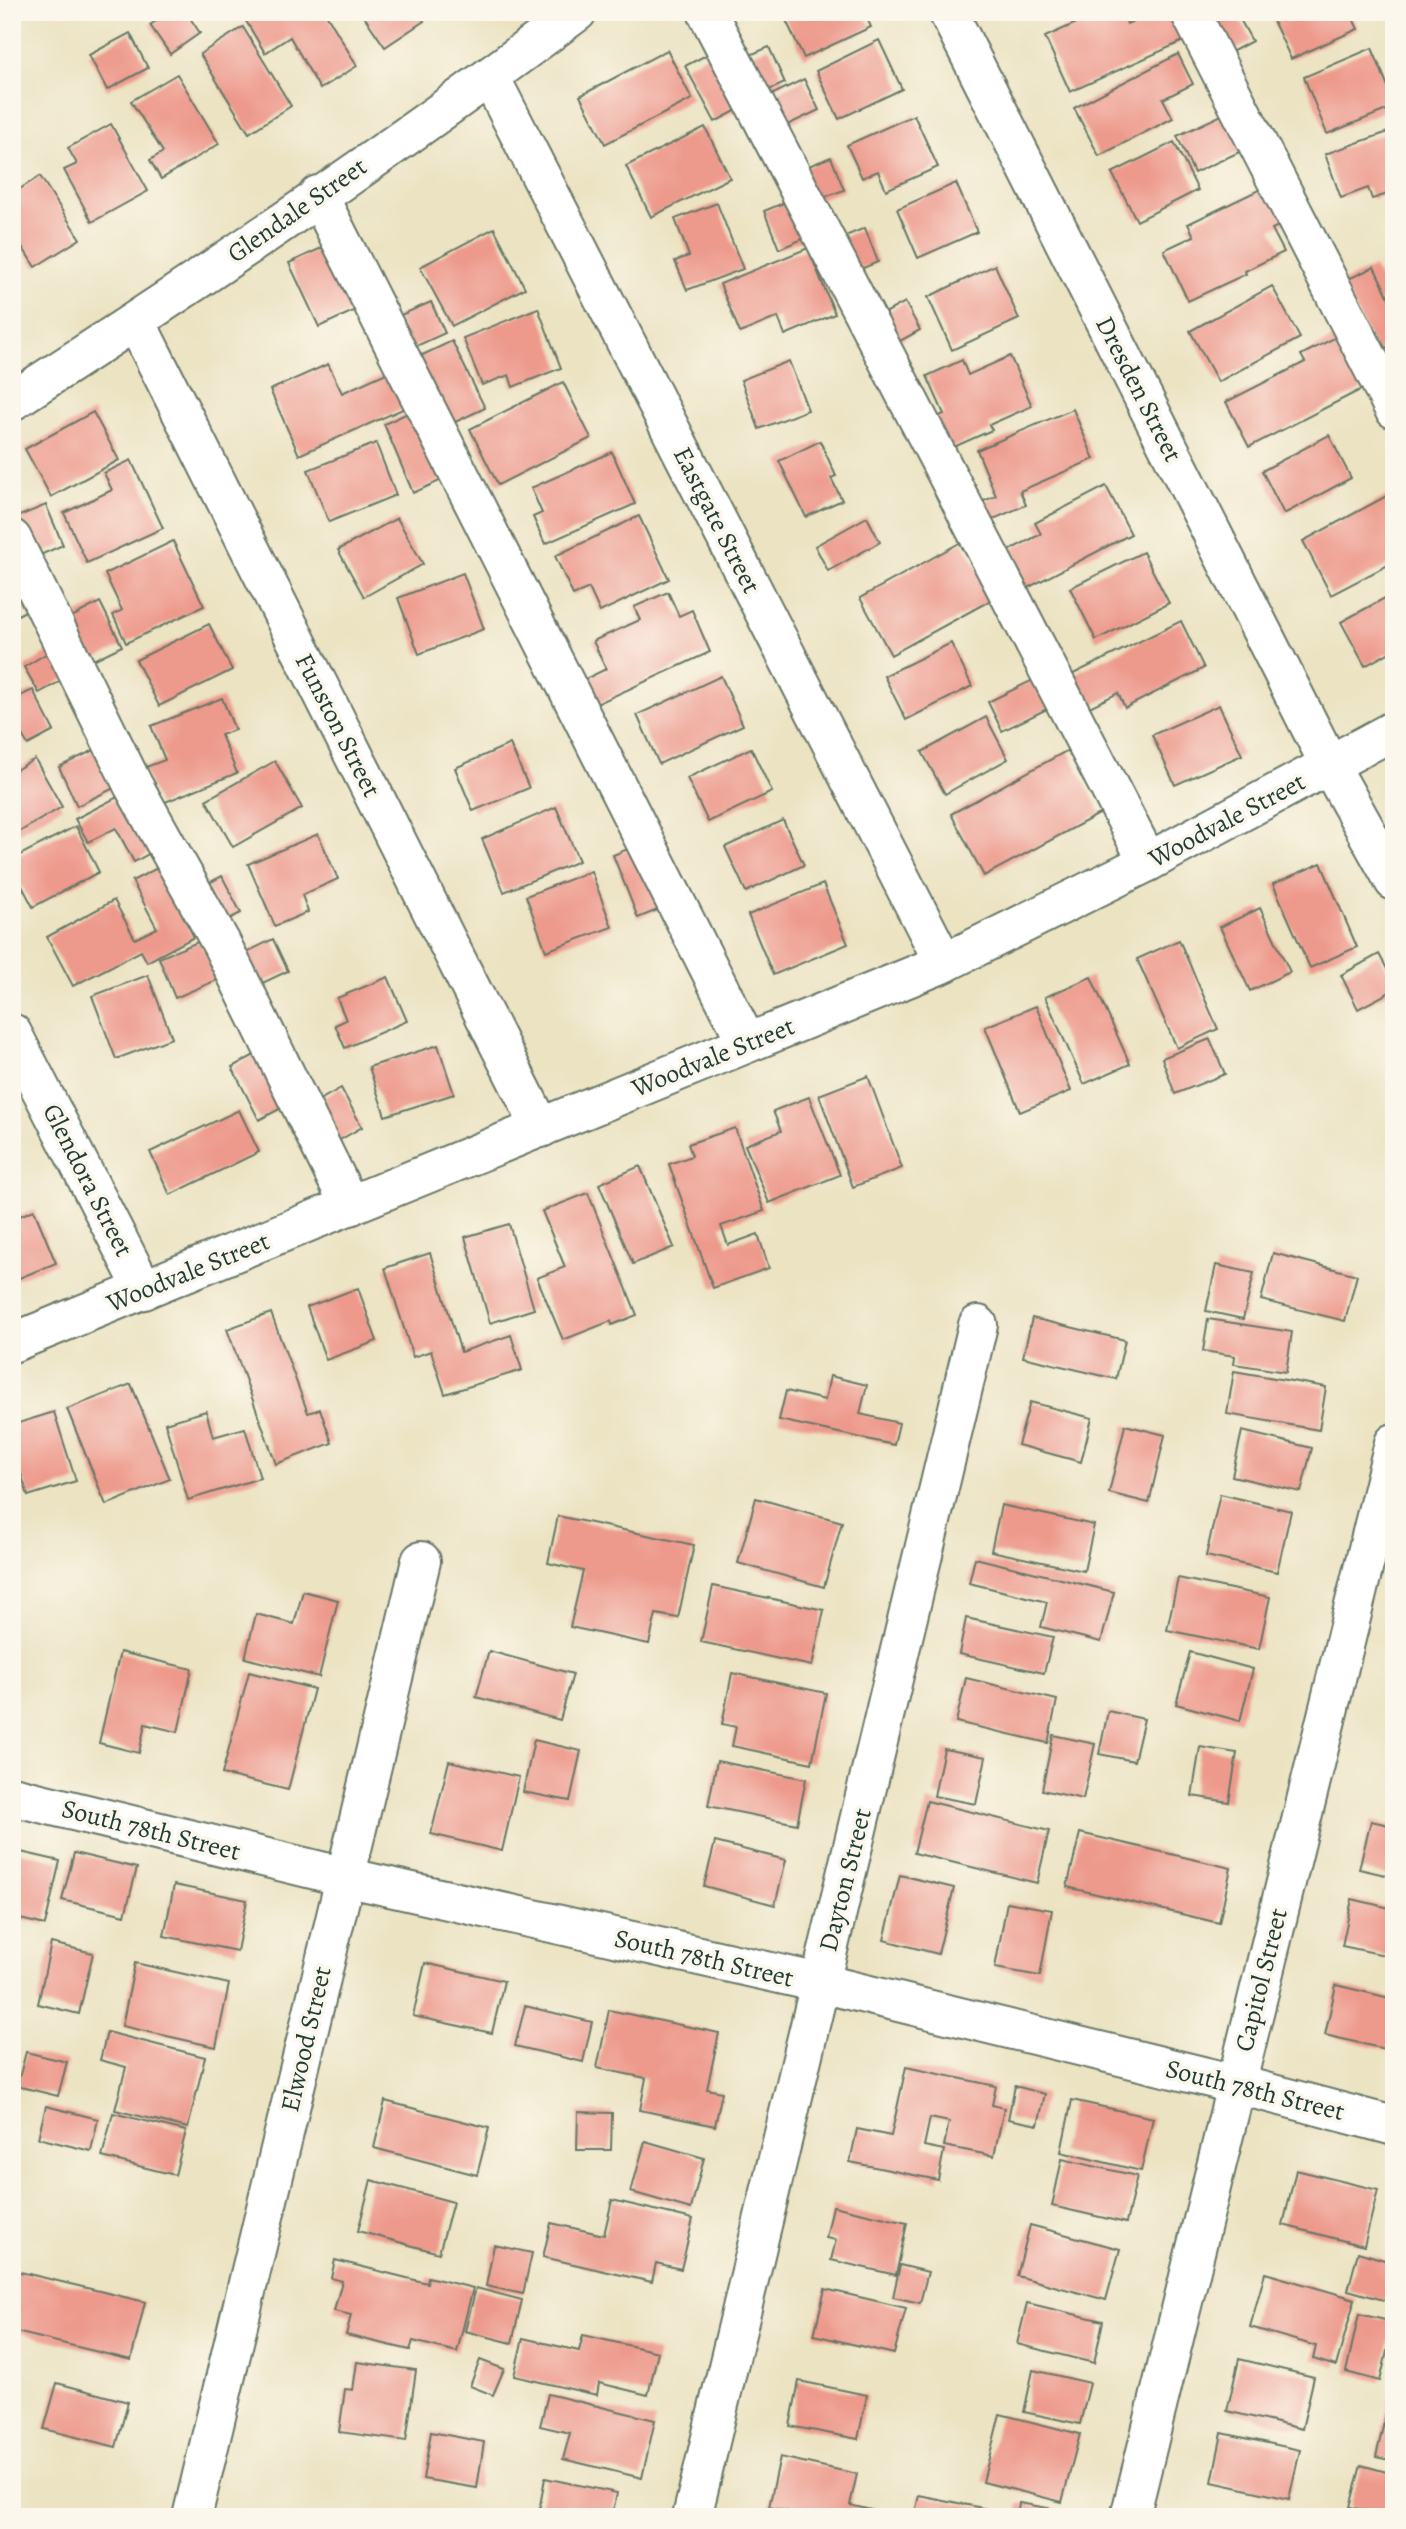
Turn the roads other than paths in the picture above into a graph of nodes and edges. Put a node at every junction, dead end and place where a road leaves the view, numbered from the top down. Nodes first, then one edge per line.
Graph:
1 (577, 12) edge
2 (707, 12) edge
3 (948, 12) edge
4 (1190, 12) edge
5 (490, 77) junction
6 (318, 195) junction
7 (136, 322) junction
8 (12, 401) edge
9 (1394, 409) edge
10 (12, 540) edge
11 (1394, 730) edge
12 (1330, 766) junction
13 (1148, 862) junction
14 (1394, 881) edge
15 (944, 962) junction
16 (12, 1033) edge
17 (747, 1043) junction
18 (541, 1128) junction
19 (350, 1206) junction
20 (144, 1290) junction
21 (978, 1325) dead end
22 (12, 1343) edge
23 (1394, 1443) edge
24 (421, 1561) dead end
25 (12, 1796) edge
26 (345, 1877) junction
27 (820, 1983) junction
28 (1235, 2084) junction
29 (1394, 2126) edge
30 (191, 2517) edge
31 (692, 2517) edge
32 (1130, 2517) edge

1 - 5 street, Glendale Street
2 - 13 street
3 - 12 street, Dresden Street
4 - 9 street
5 - 6 street, Glendale Street
5 - 15 street, Eastgate Street
6 - 7 street, Glendale Street
6 - 17 street
7 - 8 street, Glendale Street
7 - 18 street, Funston Street
10 - 19 street
11 - 12 street, Woodvale Street
12 - 13 street, Woodvale Street
12 - 14 street, Dresden Street
13 - 15 street, Woodvale Street
15 - 17 street, Woodvale Street
16 - 20 street, Glendora Street
17 - 18 street, Woodvale Street
18 - 19 street, Woodvale Street
19 - 20 street, Woodvale Street
20 - 22 street, Woodvale Street
21 - 27 street, Dayton Street
23 - 28 street, Capitol Street
24 - 26 street, Elwood Street
25 - 26 street, South 78th Street
26 - 27 street, South 78th Street
26 - 30 street, Elwood Street
27 - 28 street, South 78th Street
27 - 31 street, Dayton Street
28 - 29 street, South 78th Street
28 - 32 street, Capitol Street

